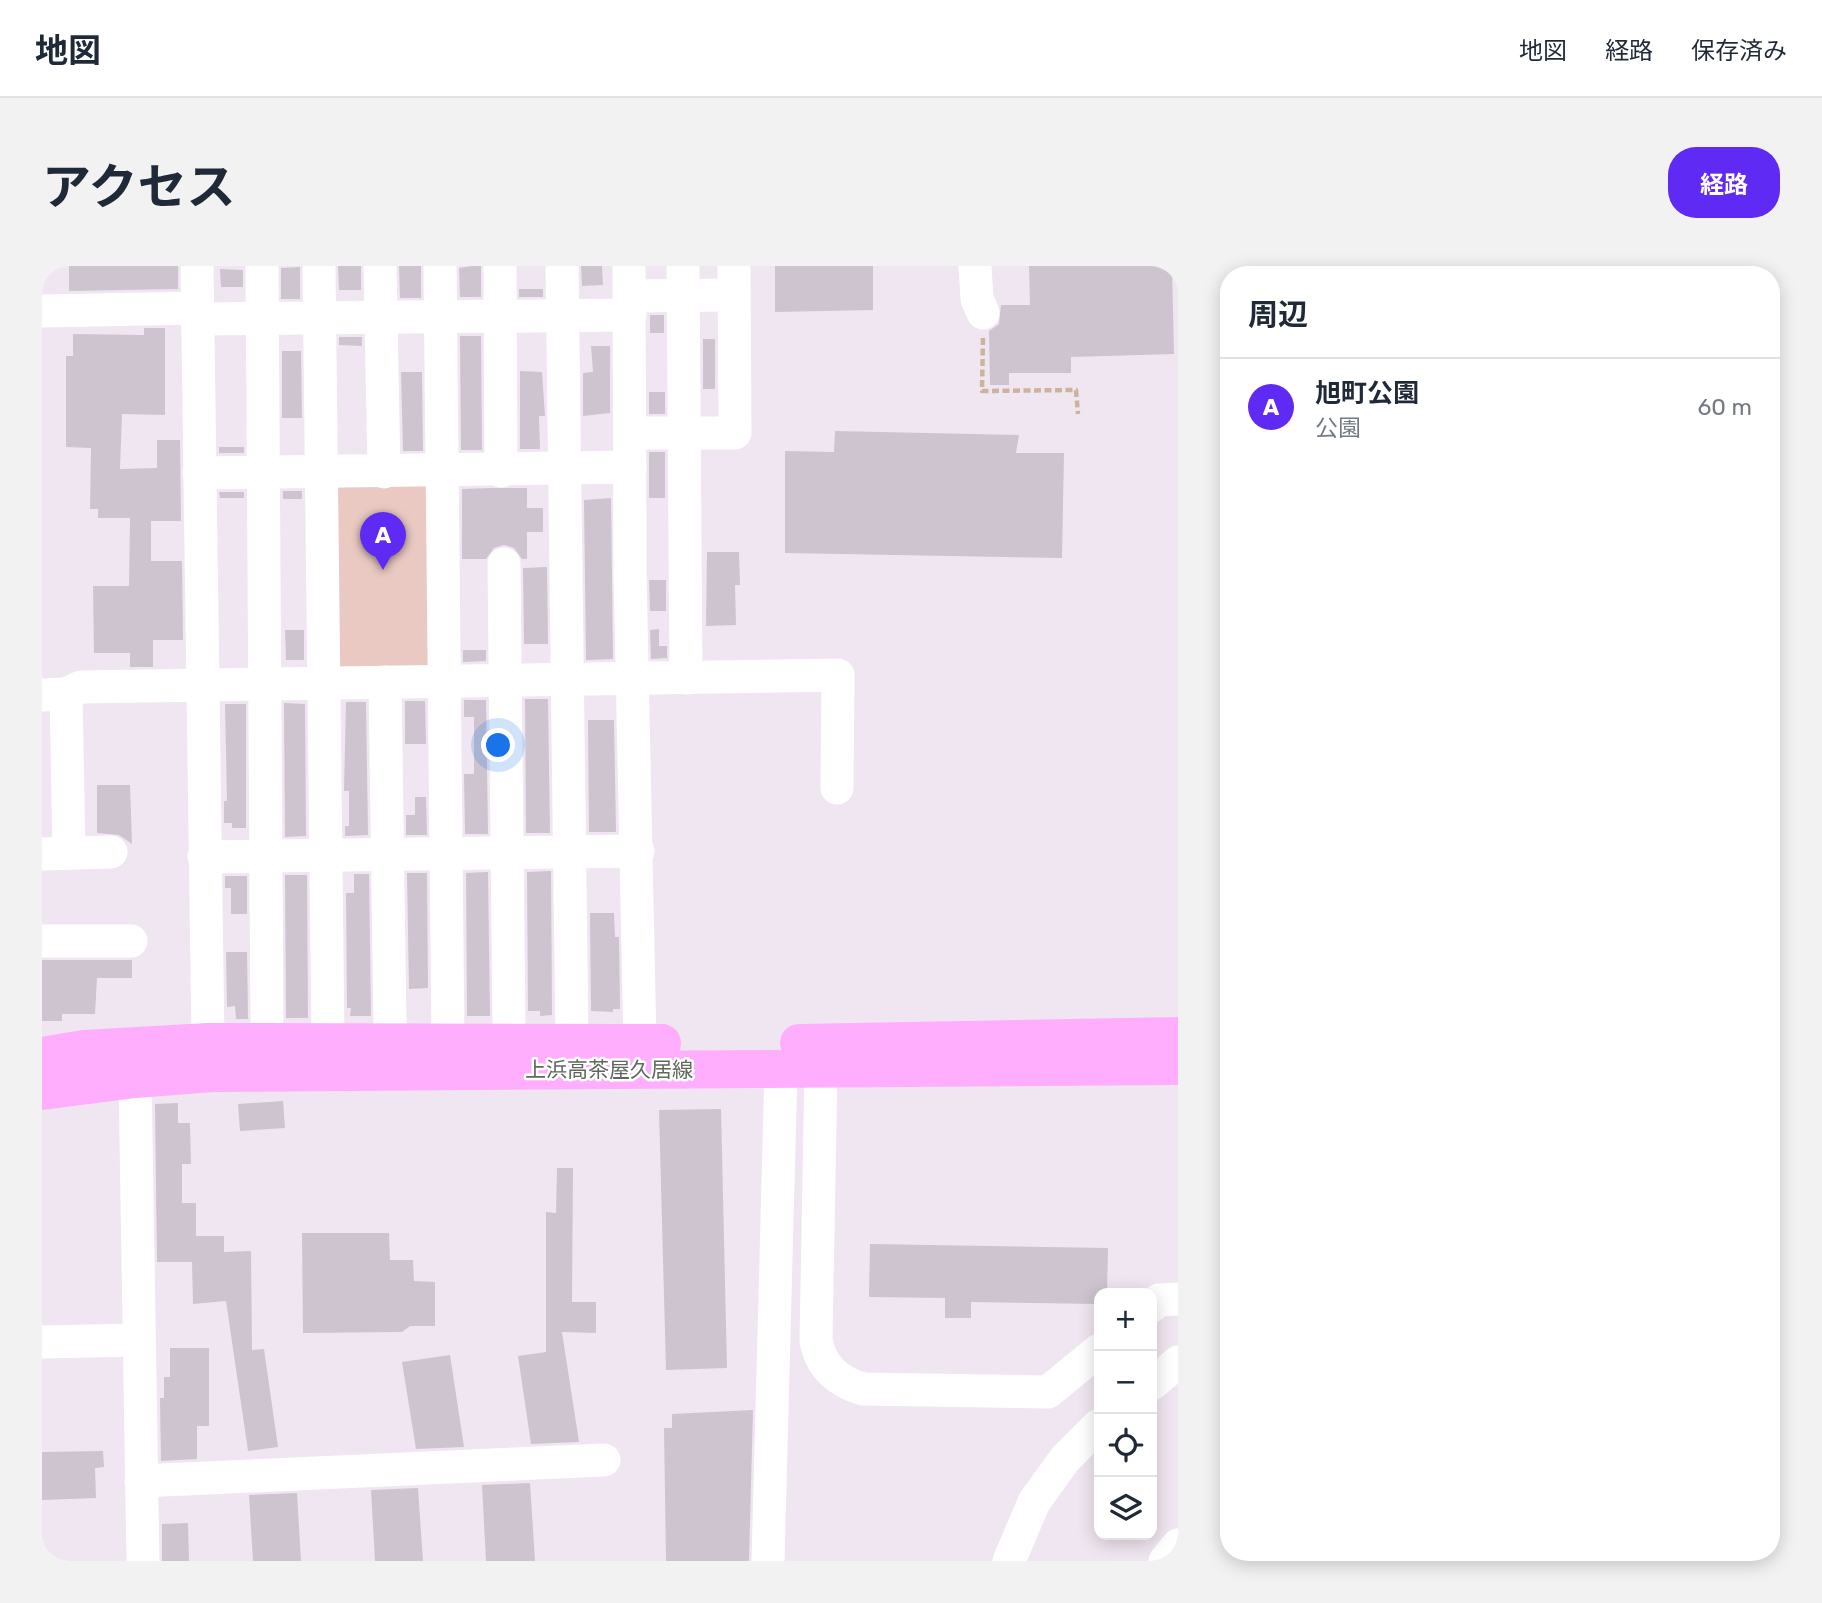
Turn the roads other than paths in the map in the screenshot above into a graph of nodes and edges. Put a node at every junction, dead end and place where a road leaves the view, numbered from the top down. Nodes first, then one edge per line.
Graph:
1 (197, 266) edge
2 (262, 266) edge
3 (319, 266) edge
4 (380, 266) edge
5 (439, 266) edge
6 (500, 266) edge
7 (562, 266) edge
8 (975, 266) edge
9 (734, 280) edge
10 (684, 281) edge
11 (630, 292) edge
12 (42, 311) edge
13 (983, 313) road end
14 (198, 314) junction
15 (562, 316) junction
16 (501, 317) junction
17 (382, 318) junction
18 (441, 318) junction
19 (262, 319) junction
20 (319, 319) junction
21 (630, 433) junction
22 (684, 433) junction
23 (630, 467) junction
24 (563, 470) junction
25 (501, 471) junction
26 (322, 472) junction
27 (383, 472) junction
28 (442, 472) junction
29 (200, 473) junction
30 (263, 473) junction
31 (504, 564) dead end
32 (630, 572) junction
33 (685, 573) junction
34 (632, 678) junction
35 (686, 678) junction
36 (566, 679) junction
37 (506, 680) junction
38 (444, 681) junction
39 (385, 682) junction
40 (324, 683) junction
41 (265, 684) junction
42 (202, 685) junction
43 (54, 695) edge
44 (837, 788) dead end
45 (638, 851) junction
46 (111, 852) dead end
47 (56, 853) edge
48 (507, 853) junction
49 (568, 853) junction
50 (447, 854) junction
51 (388, 855) junction
52 (267, 856) junction
53 (326, 856) junction
54 (204, 857) junction
55 (131, 941) dead end
56 (42, 942) edge
57 (390, 1026) dead end
58 (509, 1027) dead end
59 (267, 1029) dead end
60 (1178, 1036) edge
61 (208, 1042) junction
62 (328, 1042) junction
63 (448, 1042) junction
64 (572, 1042) junction
65 (639, 1043) junction
66 (42, 1056) edge
67 (1178, 1066) edge
68 (780, 1069) junction
69 (821, 1069) junction
70 (135, 1079) junction
71 (42, 1091) edge
72 (1178, 1299) edge
73 (1157, 1302) edge
74 (139, 1340) junction
75 (42, 1342) edge
76 (1098, 1351) edge
77 (1178, 1362) edge
78 (1157, 1380) edge
79 (1094, 1430) edge
80 (604, 1460) dead end
81 (141, 1481) junction
82 (1178, 1545) edge
83 (143, 1561) edge
84 (768, 1561) edge
85 (1009, 1561) edge
86 (1165, 1561) edge

1 - 14 street
2 - 19 street
3 - 20 street
4 - 17 street
5 - 18 street
6 - 16 street
7 - 15 street
8 - 13 street
9 - 10 street
9 - 22 street
10 - 11 street
10 - 22 street
11 - 15 street
11 - 21 street
12 - 14 street
14 - 19 street
14 - 29 street
15 - 16 street
15 - 24 street
16 - 18 street
16 - 25 street
17 - 18 street
17 - 20 street
17 - 27 street
18 - 28 street
19 - 20 street
19 - 30 street
20 - 26 street
21 - 22 street
21 - 23 street
22 - 33 street
23 - 24 street
23 - 32 street
24 - 25 street
24 - 36 street
25 - 28 street
26 - 27 street
26 - 30 street
26 - 40 street
27 - 28 street
28 - 38 street
29 - 30 street
29 - 42 street
30 - 41 street
31 - 37 street
32 - 33 street
32 - 34 street
33 - 35 street
34 - 35 street
34 - 36 street
34 - 45 street
35 - 44 street
36 - 37 street
36 - 49 street
37 - 38 street
37 - 48 street
38 - 39 street
38 - 50 street
39 - 40 street
39 - 51 street
40 - 41 street
40 - 53 street
41 - 42 street
41 - 52 street
42 - 43 street
42 - 54 street
43 - 47 street
45 - 49 street
45 - 65 street
46 - 47 street
48 - 49 street
48 - 50 street
48 - 58 street
49 - 64 street
50 - 51 street
50 - 63 street
51 - 53 street
51 - 57 street
52 - 53 street
52 - 54 street
52 - 59 street
53 - 62 street
54 - 61 street
55 - 56 street
60 - 65 main road, 上浜高茶屋久居線
61 - 62 main road, 上浜高茶屋久居線
61 - 66 main road, 上浜高茶屋久居線
62 - 63 main road, 上浜高茶屋久居線
63 - 64 main road, 上浜高茶屋久居線
64 - 65 main road, 上浜高茶屋久居線
67 - 69 main road, 上浜高茶屋久居線
68 - 69 main road, 上浜高茶屋久居線
68 - 70 main road, 上浜高茶屋久居線
68 - 84 street
69 - 76 street
70 - 71 main road, 上浜高茶屋久居線
70 - 74 street
72 - 73 street
74 - 75 street
74 - 81 street
77 - 78 street
79 - 85 street
80 - 81 street
81 - 83 street
82 - 86 street

